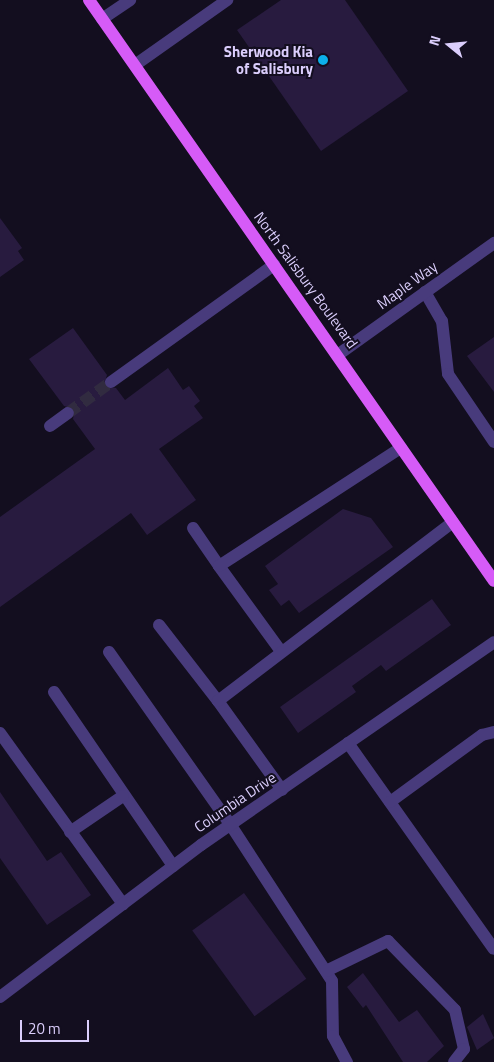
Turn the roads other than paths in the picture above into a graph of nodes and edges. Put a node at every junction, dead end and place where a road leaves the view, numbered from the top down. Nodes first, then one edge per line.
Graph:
1 (89, 0) edge
2 (130, 0) edge
3 (227, 0) edge
4 (102, 18) junction
5 (135, 65) junction
6 (494, 243) edge
7 (274, 265) junction
8 (425, 292) junction
9 (339, 354) junction
10 (111, 382) tunnel mouth
11 (68, 413) tunnel mouth
12 (50, 426) dead end
13 (494, 442) edge
14 (401, 448) junction
15 (453, 522) junction
16 (194, 528) dead end
17 (219, 566) junction
18 (494, 580) edge
19 (159, 625) dead end
20 (494, 642) edge
21 (280, 650) junction
22 (109, 652) dead end
23 (54, 692) dead end
24 (218, 700) junction
25 (494, 732) edge
26 (0, 733) edge
27 (348, 743) junction
28 (282, 790) junction
29 (123, 796) junction
30 (390, 802) junction
31 (230, 824) junction
32 (70, 832) junction
33 (173, 866) junction
34 (122, 904) junction
35 (494, 949) edge
36 (326, 971) junction
37 (0, 997) edge
38 (347, 1062) edge
39 (454, 1062) edge

1 - 4 main road, North Salisbury Boulevard
2 - 4 street
3 - 5 street
4 - 5 main road, North Salisbury Boulevard
5 - 7 main road, North Salisbury Boulevard
6 - 8 street, Maple Way
7 - 9 main road, North Salisbury Boulevard
7 - 10 street
8 - 9 street, Maple Way
8 - 13 street
9 - 14 main road, North Salisbury Boulevard
11 - 12 street
14 - 15 main road, North Salisbury Boulevard
14 - 17 street
15 - 18 main road, North Salisbury Boulevard
15 - 21 street
16 - 17 street
17 - 21 street
19 - 24 street
20 - 27 street, Columbia Drive
21 - 24 street
22 - 31 street
23 - 29 street
24 - 28 street
25 - 30 street
26 - 32 street
27 - 28 street, Columbia Drive
27 - 30 street
28 - 31 street, Columbia Drive
29 - 32 street
29 - 33 street
30 - 35 street
31 - 33 street, Columbia Drive
31 - 36 street
32 - 34 street
33 - 34 street, Columbia Drive
34 - 37 street, Columbia Drive
36 - 38 street
36 - 39 street

